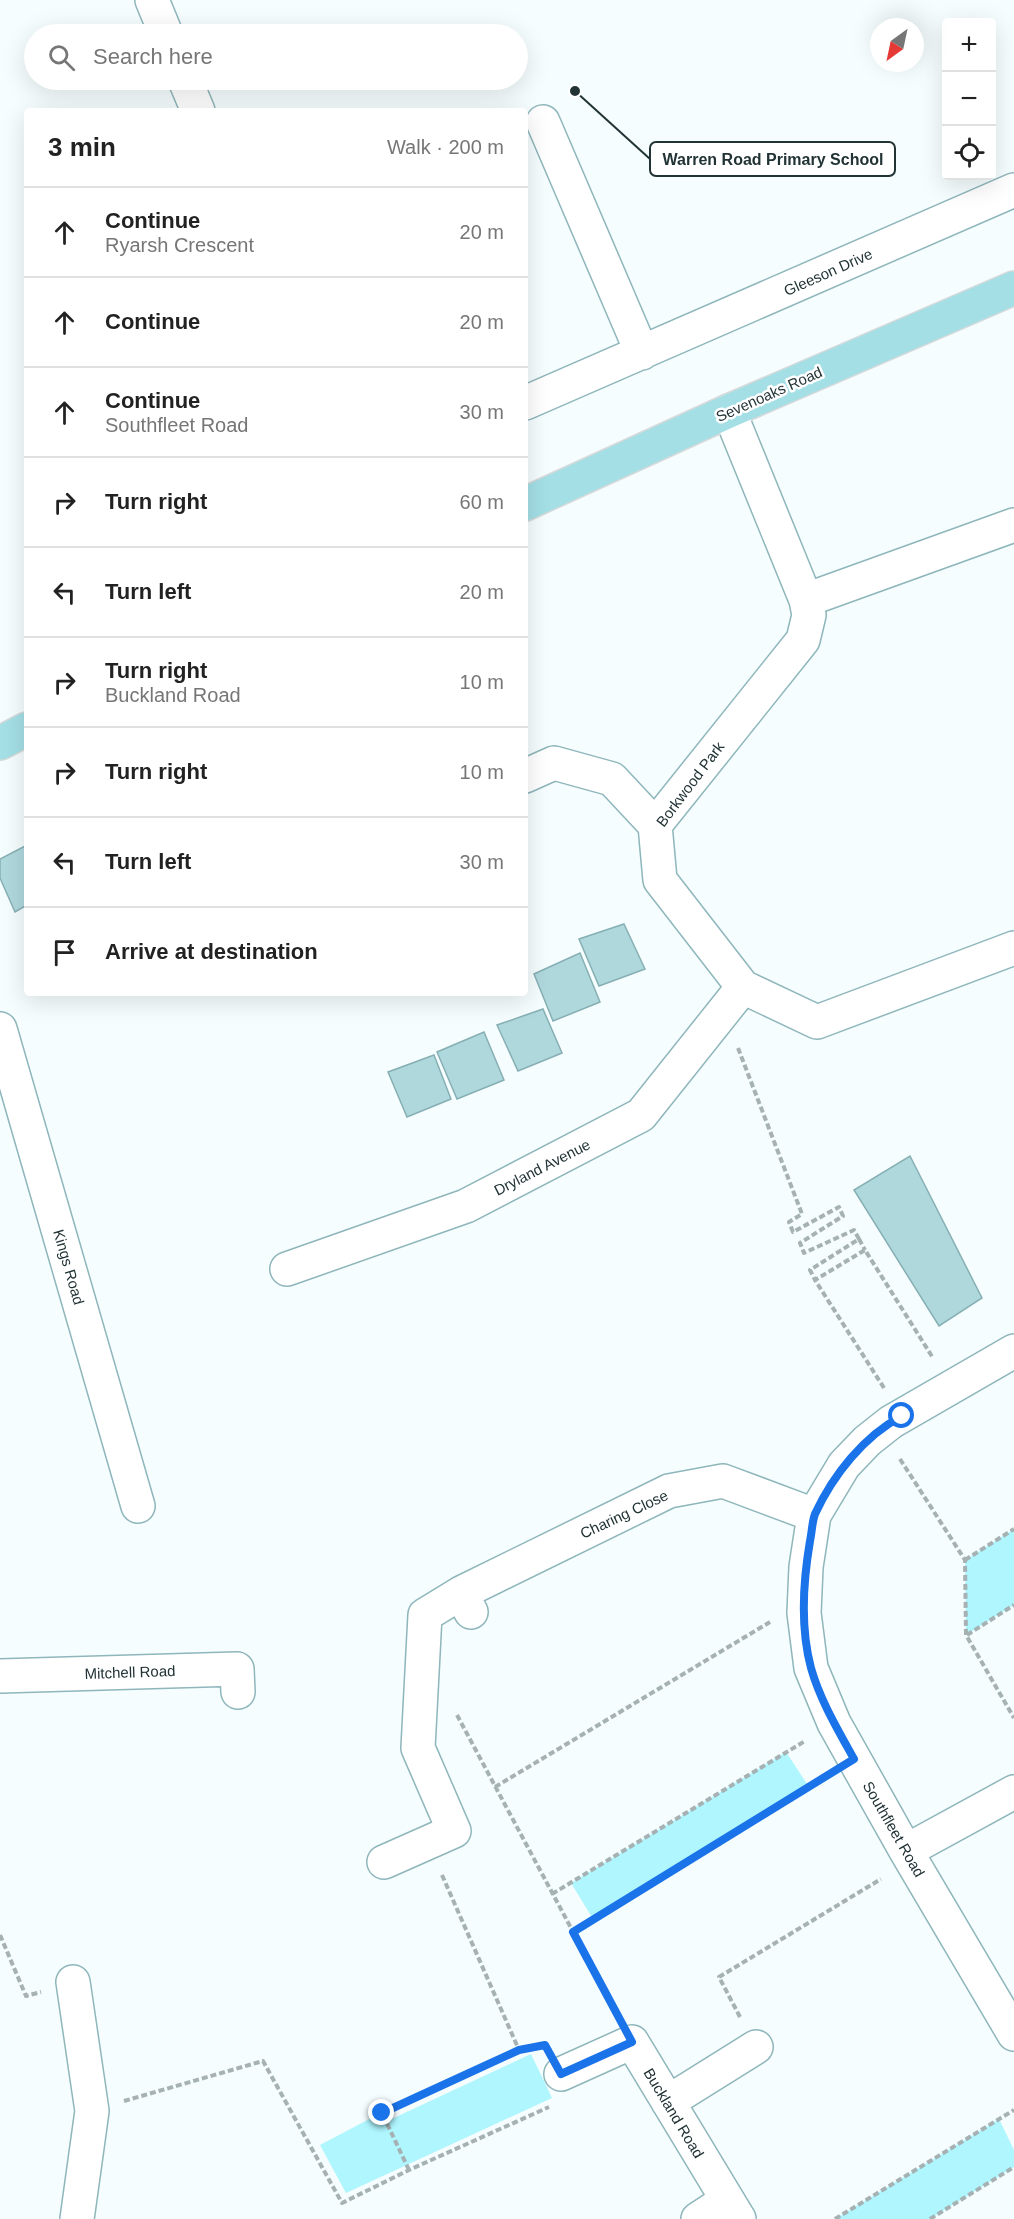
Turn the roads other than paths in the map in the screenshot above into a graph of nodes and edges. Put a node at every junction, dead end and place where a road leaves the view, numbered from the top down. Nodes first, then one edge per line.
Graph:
1 (152, 0) edge
2 (162, 24) edge
3 (189, 90) edge
4 (197, 108) edge
5 (543, 122) dead end
6 (1014, 190) edge
7 (1014, 288) edge
8 (642, 353) junction
9 (528, 402) edge
10 (729, 411) junction
11 (528, 503) edge
12 (1014, 525) edge
13 (806, 600) junction
14 (24, 731) edge
15 (0, 743) edge
16 (528, 775) edge
17 (655, 825) junction
18 (1014, 948) edge
19 (733, 999) junction
20 (0, 1029) edge
21 (287, 1269) dead end
22 (1014, 1351) edge
23 (138, 1506) dead end
24 (814, 1515) junction
25 (0, 1676) edge
26 (238, 1692) dead end
27 (1014, 1792) edge
28 (909, 1856) junction
29 (384, 1862) dead end
30 (73, 1982) dead end
31 (1014, 2034) edge
32 (756, 2047) road end
33 (561, 2074) road end
34 (668, 2102) junction
35 (733, 2209) edge
36 (78, 2219) edge
37 (698, 2219) edge

1 - 2 street
3 - 4 street
5 - 8 street
6 - 8 street, Gleeson Drive
7 - 10 main road, Sevenoaks Road
8 - 9 street, Gleeson Drive
10 - 11 main road, Sevenoaks Road
10 - 13 street, Borkwood Park
12 - 13 street
13 - 17 street, Borkwood Park
14 - 15 main road
16 - 17 street
17 - 19 street, Borkwood Park
18 - 19 street, Borkwood Park
19 - 21 street, Dryland Avenue
20 - 23 street, Kings Road
22 - 24 street
24 - 28 street, Southfleet Road
24 - 29 street, Charing Close
25 - 26 street, Mitchell Road
27 - 28 street
28 - 31 street, Southfleet Road
30 - 36 street
32 - 34 street
33 - 34 street, Buckland Road
34 - 35 street, Buckland Road
35 - 37 street

